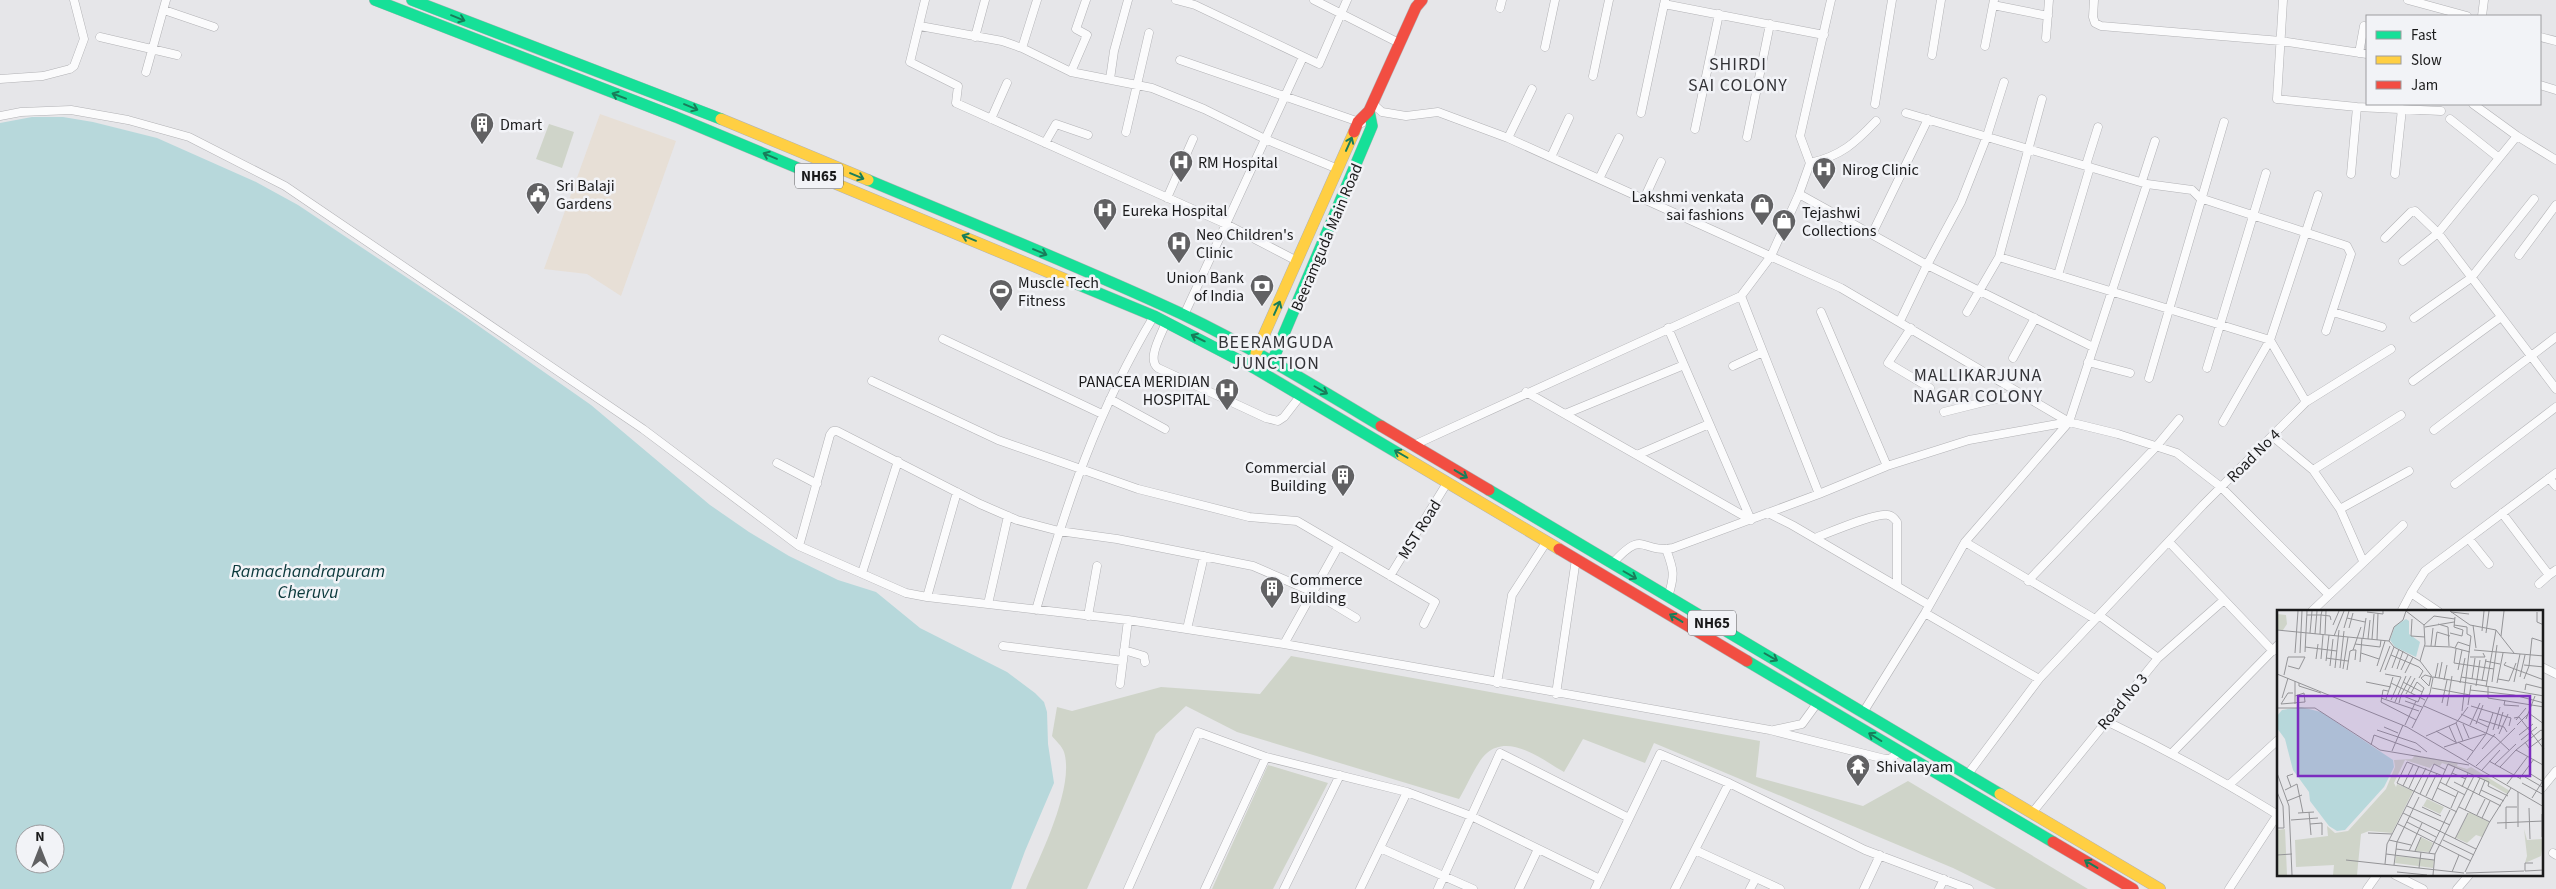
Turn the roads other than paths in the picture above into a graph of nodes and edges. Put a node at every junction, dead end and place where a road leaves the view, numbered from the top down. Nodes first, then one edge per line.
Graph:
1 (74, 0) edge
2 (166, 0) edge
3 (375, 0) edge
4 (412, 0) edge
5 (925, 0) edge
6 (985, 0) edge
7 (1037, 0) edge
8 (1086, 0) edge
9 (1128, 0) edge
10 (1176, 0) edge
11 (1314, 0) edge
12 (1347, 0) edge
13 (1555, 0) edge
14 (1609, 0) edge
15 (1831, 0) edge
16 (1892, 0) edge
17 (1941, 0) edge
18 (2049, 0) edge
19 (2094, 0) edge
20 (2283, 0) edge
21 (2408, 0) edge
22 (2484, 0) edge
23 (1665, 2) edge
24 (1993, 2) edge
25 (1419, 3) edge
26 (164, 10) junction
27 (1341, 14) junction
28 (1719, 14) junction
29 (2463, 15) edge
30 (2482, 15) edge
31 (2048, 16) junction
32 (1770, 24) junction
33 (920, 26) junction
34 (2364, 26) dead end
35 (214, 27) dead end
36 (1148, 33) dead end
37 (1824, 35) junction
38 (100, 37) dead end
39 (2541, 37) edge
40 (976, 38) junction
41 (2046, 38) dead end
42 (2281, 41) junction
43 (2556, 41) edge
44 (1399, 43) junction
45 (1985, 46) dead end
46 (1545, 47) dead end
47 (1022, 48) junction
48 (152, 49) junction
49 (2363, 53) edge
50 (178, 55) dead end
51 (1932, 55) dead end
52 (1303, 57) junction
53 (1180, 60) dead end
54 (146, 72) dead end
55 (1071, 72) junction
56 (1594, 76) dead end
57 (0, 79) edge
58 (1110, 80) junction
59 (1007, 82) dead end
60 (2004, 82) dead end
61 (1135, 85) junction
62 (2541, 85) edge
63 (1532, 89) dead end
64 (2556, 90) edge
65 (1285, 97) junction
66 (2042, 100) dead end
67 (1875, 104) dead end
68 (2474, 105) edge
69 (1370, 107) junction
70 (2357, 107) junction
71 (2402, 109) junction
72 (2441, 110) dead end
73 (1641, 113) dead end
74 (1906, 113) dead end
75 (0, 116) edge
76 (1569, 118) dead end
77 (991, 119) junction
78 (1928, 119) junction
79 (2450, 119) dead end
80 (1876, 121) dead end
81 (1358, 122) junction
82 (2224, 122) dead end
83 (1372, 126) junction
84 (2098, 128) dead end
85 (1695, 129) dead end
86 (1126, 132) dead end
87 (1088, 135) dead end
88 (1987, 136) junction
89 (2517, 136) junction
90 (1747, 137) dead end
91 (1508, 138) junction
92 (1619, 138) dead end
93 (1265, 139) junction
94 (1193, 140) dead end
95 (2155, 141) dead end
96 (1045, 143) junction
97 (2028, 148) junction
98 (1551, 157) junction
99 (2500, 158) junction
100 (2556, 160) edge
101 (1661, 162) dead end
102 (1810, 163) junction
103 (2088, 166) junction
104 (1338, 169) junction
105 (2266, 174) dead end
106 (2351, 174) dead end
107 (2395, 174) dead end
108 (1599, 179) junction
109 (2144, 183) junction
110 (1799, 194) junction
111 (2318, 195) dead end
112 (1167, 198) junction
113 (2200, 198) junction
114 (2534, 199) dead end
115 (1644, 200) junction
116 (2556, 205) edge
117 (2253, 216) junction
118 (1226, 224) junction
119 (2305, 232) junction
120 (2438, 233) junction
121 (1872, 234) junction
122 (1007, 238) junction
123 (2385, 238) dead end
124 (1019, 243) junction
125 (1002, 251) junction
126 (2519, 255) dead end
127 (1014, 256) junction
128 (1771, 256) junction
129 (1999, 257) junction
130 (2403, 261) dead end
131 (1297, 262) junction
132 (1927, 264) junction
133 (2058, 275) junction
134 (2471, 278) junction
135 (1980, 291) junction
136 (2110, 292) junction
137 (1741, 296) junction
138 (2168, 309) junction
139 (1822, 312) dead end
140 (1967, 312) dead end
141 (2333, 312) junction
142 (1184, 315) junction
143 (1154, 316) junction
144 (2501, 317) junction
145 (2036, 318) junction
146 (2414, 318) dead end
147 (1900, 321) junction
148 (1166, 322) junction
149 (2219, 325) junction
150 (2382, 327) dead end
151 (1668, 328) junction
152 (1911, 328) junction
153 (2326, 331) dead end
154 (2556, 337) edge
155 (943, 339) dead end
156 (2270, 340) junction
157 (2093, 347) junction
158 (2391, 349) dead end
159 (1256, 352) junction
160 (1763, 352) junction
161 (2531, 356) junction
162 (2014, 358) dead end
163 (1272, 362) junction
164 (2088, 362) junction
165 (1684, 365) junction
166 (1733, 366) dead end
167 (2208, 368) dead end
168 (2130, 373) dead end
169 (2149, 378) dead end
170 (2412, 380) dead end
171 (872, 381) dead end
172 (1930, 388) dead end
173 (2556, 390) edge
174 (1526, 392) junction
175 (2020, 393) junction
176 (1301, 395) junction
177 (1110, 399) junction
178 (2306, 402) junction
179 (2556, 407) edge
180 (1944, 412) dead end
181 (1102, 414) junction
182 (1565, 414) junction
183 (2401, 415) dead end
184 (2179, 419) dead end
185 (2069, 422) junction
186 (2223, 422) dead end
187 (1710, 424) junction
188 (1165, 429) dead end
189 (2434, 430) dead end
190 (2272, 436) junction
191 (1414, 445) junction
192 (2155, 448) junction
193 (1637, 455) junction
194 (898, 461) junction
195 (777, 464) dead end
196 (1887, 466) junction
197 (1080, 468) junction
198 (2313, 470) junction
199 (2409, 471) dead end
200 (2553, 475) edge
201 (1447, 483) junction
202 (817, 484) junction
203 (2455, 484) dead end
204 (2556, 486) edge
205 (2221, 487) junction
206 (957, 492) junction
207 (1819, 494) junction
208 (1511, 503) junction
209 (2340, 509) junction
210 (1768, 513) junction
211 (2502, 513) junction
212 (1008, 516) junction
213 (1503, 516) junction
214 (1532, 516) junction
215 (1751, 520) junction
216 (2403, 525) dead end
217 (1524, 528) junction
218 (1059, 531) junction
219 (1815, 538) junction
220 (1546, 541) junction
221 (1965, 542) junction
222 (2169, 542) junction
223 (2466, 542) junction
224 (799, 546) junction
225 (1338, 547) junction
226 (1666, 549) junction
227 (1204, 556) junction
228 (1576, 560) junction
229 (2363, 561) junction
230 (1612, 564) junction
231 (2489, 564) dead end
232 (1097, 566) dead end
233 (862, 573) junction
234 (2553, 573) edge
235 (1390, 576) junction
236 (2028, 581) junction
237 (2539, 584) dead end
238 (1897, 586) junction
239 (1313, 592) junction
240 (2328, 594) junction
241 (2410, 594) junction
242 (1668, 596) junction
243 (927, 597) junction
244 (2224, 600) junction
245 (988, 604) junction
246 (1927, 609) junction
247 (1036, 610) junction
248 (2313, 610) edge
249 (2402, 610) edge
250 (2436, 610) edge
251 (1088, 616) junction
252 (2097, 617) junction
253 (1356, 618) dead end
254 (1128, 620) junction
255 (1424, 624) dead end
256 (1187, 629) junction
257 (1284, 644) junction
258 (1003, 646) dead end
259 (2276, 648) edge
260 (1124, 650) junction
261 (2158, 658) junction
262 (1123, 661) junction
263 (1145, 662) dead end
264 (2544, 668) edge
265 (2556, 674) edge
266 (2039, 679) junction
267 (1498, 683) junction
268 (1120, 684) dead end
269 (1556, 694) junction
270 (1818, 702) junction
271 (1864, 711) junction
272 (2106, 721) junction
273 (1770, 730) junction
274 (2277, 741) edge
275 (1899, 752) junction
276 (2172, 752) junction
277 (1266, 757) junction
278 (2556, 771) edge
279 (1968, 774) junction
280 (1340, 775) junction
281 (1729, 783) junction
282 (2230, 784) junction
283 (2544, 786) edge
284 (1407, 792) junction
285 (2032, 813) junction
286 (2277, 814) edge
287 (1471, 816) junction
288 (2277, 816) edge
289 (1629, 818) junction
290 (1380, 848) junction
291 (1538, 849) junction
292 (1695, 850) junction
293 (1880, 855) junction
294 (2131, 872) junction
295 (1444, 876) junction
296 (2376, 876) edge
297 (2397, 876) edge
298 (2468, 876) edge
299 (1756, 878) junction
300 (1600, 879) junction
301 (1944, 879) junction
302 (2128, 886) edge
303 (2154, 888) edge
304 (1128, 889) edge
305 (1205, 889) edge
306 (1284, 889) edge
307 (1360, 889) edge
308 (1438, 889) edge
309 (1473, 889) edge
310 (1519, 889) edge
311 (1595, 889) edge
312 (1675, 889) edge
313 (1750, 889) edge
314 (1780, 889) edge
315 (1864, 889) edge
316 (1939, 889) edge
317 (1969, 889) edge
318 (2228, 889) edge
319 (2367, 889) edge
320 (2423, 889) edge
321 (2457, 889) edge

1 - 57 street
2 - 26 street
125 -> 3 main road, NH65
4 -> 122 main road, NH65
5 - 33 street
6 - 40 street
7 - 47 street
8 - 55 street
9 - 58 street
10 - 52 street
11 - 27 street
12 - 27 street
13 - 46 street
14 - 56 street
15 - 37 street
16 - 67 street
17 - 51 street
18 - 31 street
19 - 42 street
20 - 42 street
21 - 29 street
22 - 30 street
23 - 28 street
23 - 73 street
24 - 31 street
24 - 45 street
25 - 44 main road, Beeramguda Main Road
26 - 35 street
26 - 48 street
27 - 44 street
27 - 52 street
28 - 32 street
28 - 85 street
31 - 41 street
32 - 37 street
32 - 90 street
33 - 40 street
33 - 77 street
34 - 49 street
36 - 61 street
37 - 102 street
38 - 48 street
39 - 43 street
40 - 47 street
42 - 49 street
42 - 70 street
44 - 69 main road, Beeramguda Main Road
47 - 55 street
48 - 50 street
48 - 54 street
52 - 65 street
53 - 65 street
55 - 58 street
58 - 61 street
59 - 77 street
60 - 88 street
61 - 86 street
61 - 93 street
62 - 64 street
63 - 91 street
65 - 81 street
65 - 93 street
66 - 97 street
68 - 89 street
69 - 81 main road, Beeramguda Main Road
69 - 83 main road
69 - 91 street
70 - 71 street
70 - 106 street
71 - 72 street
71 - 107 street
74 - 78 street
75 - 224 street
76 - 98 street
77 - 96 street
78 - 88 street
78 - 121 street
79 - 99 street
80 - 102 street
81 - 83 street
104 -> 81 main road, Beeramguda Main Road
82 - 113 street
83 - 163 main road, Beeramguda Main Road
84 - 103 street
87 - 96 street
88 - 97 street
88 - 132 street
89 - 99 street
89 - 100 street
91 - 98 street
92 - 108 street
93 - 104 street
93 - 118 street
94 - 112 street
95 - 109 street
96 - 112 street
97 - 103 street
97 - 129 street
98 - 108 street
99 - 120 street
101 - 115 street
102 - 110 street
103 - 109 street
103 - 133 street
104 - 131 main road, Beeramguda Main Road
105 - 117 street
108 - 115 street
109 - 113 street
109 - 136 street
110 - 121 street
110 - 128 street
111 - 119 street
112 - 118 street
113 - 117 street
113 - 138 street
114 - 134 street
115 - 128 street
116 - 126 street
117 - 119 street
117 - 149 street
118 - 131 street
118 - 142 street
119 - 141 street
119 - 156 street
120 - 123 street
120 - 130 street
120 - 134 street
121 - 132 street
122 - 124 main road, NH65
122 - 125 main road
124 - 127 main road
124 -> 142 main road, NH65
125 - 127 main road, NH65
127 - 143 main road, NH65
128 - 137 street
128 - 147 street
129 - 133 street
129 - 135 street
159 -> 131 main road, Beeramguda Main Road
132 - 135 street
132 - 147 street
133 - 136 street
134 - 144 street
134 - 146 street
135 - 140 street
135 - 145 street
136 - 138 street
136 - 157 street
137 - 151 street
137 - 160 street
138 - 149 street
138 - 169 street
139 - 196 street
141 - 150 street
141 - 153 street
142 - 159 main road, NH65
143 - 148 main road, NH65
143 - 177 street
144 - 161 street
144 - 170 street
145 - 157 street
145 - 162 street
147 - 152 street
176 -> 148 main road, NH65
148 - 176 street
149 - 156 street
149 - 167 street
151 - 165 street
151 - 174 street
152 - 172 street
152 - 175 street
154 - 161 street
155 - 181 street
156 - 178 street
156 - 186 street
157 - 164 street
158 - 178 street, Road No 4
159 - 163 main road, NH65
160 - 166 street
160 - 207 street
161 - 173 street
161 - 189 street
163 -> 191 main road, NH65
164 - 168 street
164 - 185 street
165 - 182 street
165 - 187 street
171 - 197 street
174 - 182 street
174 - 191 street
175 - 180 street
175 - 185 street
201 -> 176 main road, NH65
177 - 181 street
177 - 188 street
178 - 190 street, Road No 4
179 - 203 street
181 - 197 street
182 - 193 street
183 - 198 street
184 - 192 street
185 - 192 street
185 - 196 street
185 - 221 street
187 - 193 street
187 - 215 street
190 - 198 street
190 - 205 street, Road No 4
191 -> 208 main road, NH65
192 - 205 street
192 - 236 street
193 - 215 street
194 - 202 street
194 - 206 street
194 - 233 street
195 - 202 street
196 - 207 street
197 - 218 street
197 - 225 street
198 - 209 street
199 - 209 street
200 - 204 street
200 - 211 street
201 - 213 main road, NH65
201 - 235 street, MST Road
202 - 224 street
205 - 222 street, Road No 4
205 - 240 street
206 - 212 street
206 - 243 street
207 - 210 street
208 - 213 main road
208 - 214 main road, NH65
209 - 229 street
210 - 215 street
210 - 219 street
211 - 223 street
211 - 234 street
212 - 218 street
212 - 245 street
213 - 217 main road, NH65
214 - 217 main road
214 - 230 main road, NH65
215 - 226 street
216 - 229 street
217 - 220 main road, NH65
218 - 227 street
218 - 247 street
219 - 238 street
219 - 238 street
220 - 228 main road, NH65
220 - 267 street
221 - 236 street
221 - 246 street
222 - 244 street
222 - 252 street, Road No 4
223 - 231 street
223 - 241 street
224 - 233 street
225 - 235 street
225 - 239 street
226 - 230 street
226 - 242 street
227 - 239 street
227 - 256 street
228 - 269 street
270 -> 228 main road, NH65
229 - 240 street
230 -> 242 main road, NH65
232 - 251 street
233 - 243 street
234 - 237 street
235 - 255 street
236 - 252 street
238 - 246 street
239 - 253 street
239 - 257 street
240 - 248 street
241 - 249 street
241 - 250 street
242 -> 271 main road, NH65
243 - 245 street
244 - 259 street
244 - 261 street, Road No 3
245 - 247 street
246 - 266 street
246 - 271 street
247 - 251 street
251 - 254 street
252 - 261 street
252 - 266 street, Road No 4
254 - 256 street
254 - 260 street
256 - 257 street
257 - 267 street
258 - 262 street
259 - 276 street
260 - 262 street
260 - 263 street
261 - 272 street, Road No 3
262 - 268 street
264 - 265 street
266 - 279 street, Road No 4
267 - 269 street
269 - 273 street
270 - 273 street
275 -> 270 main road, NH65
271 - 279 main road, NH65
272 - 276 street
272 - 285 street, Road No 3
273 - 275 street
274 - 282 street
302 -> 275 main road, NH65
276 - 282 street
277 - 280 street
277 - 304 street
277 - 305 street
278 - 283 street
279 - 285 main road, NH65
280 - 284 street
280 - 306 street
281 - 289 street
281 - 292 street
281 - 293 street
282 - 286 street
284 - 287 street
284 - 290 street
285 - 294 main road, NH65
287 - 289 street
287 - 291 street
287 - 295 street
288 - 318 street
289 - 300 street
290 - 295 street
290 - 307 street
291 - 300 street
291 - 310 street
292 - 299 street
292 - 312 street
293 - 301 street
293 - 315 street
294 - 302 main road
294 - 303 main road, NH65
295 - 308 street
295 - 309 street
296 - 319 street
297 - 320 street
298 - 321 street
299 - 313 street
299 - 314 street
300 - 311 street
301 - 316 street
301 - 317 street

